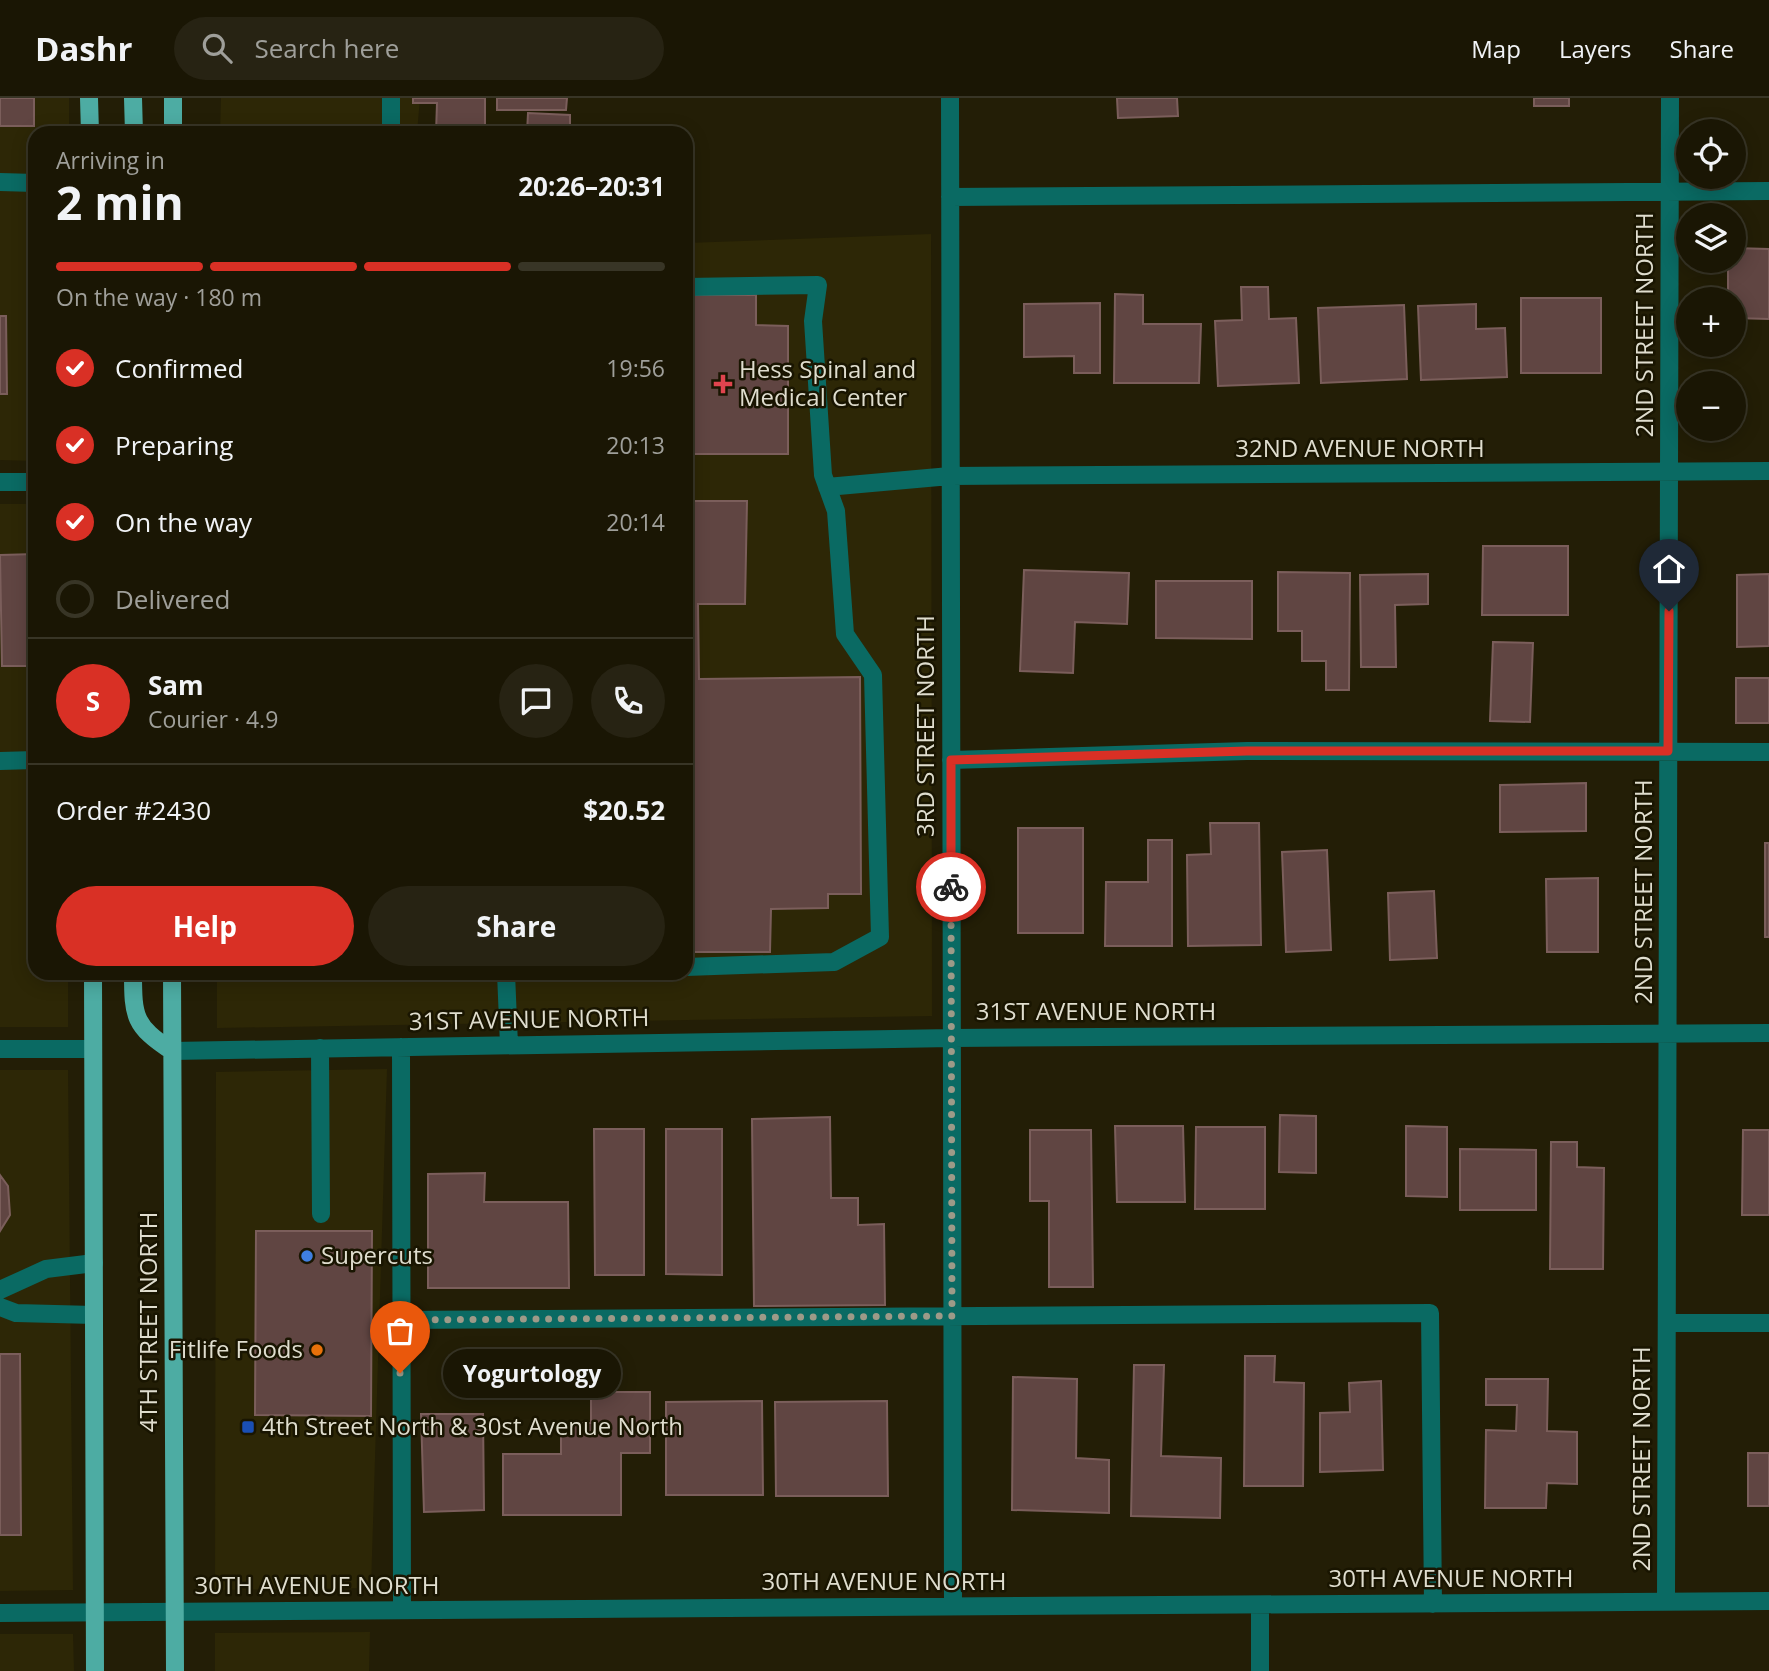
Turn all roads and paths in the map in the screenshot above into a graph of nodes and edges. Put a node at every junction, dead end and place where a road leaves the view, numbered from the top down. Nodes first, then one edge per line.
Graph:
1 (89, 98) edge
2 (132, 98) edge
3 (173, 98) edge
4 (391, 98) edge
5 (950, 98) edge
6 (1670, 98) edge
7 (90, 126) edge
8 (134, 126) edge
9 (173, 126) edge
10 (391, 126) edge
11 (0, 182) edge
12 (28, 183) edge
13 (1769, 191) edge
14 (1670, 192) junction
15 (950, 197) junction
16 (693, 287) edge
17 (1769, 471) edge
18 (1670, 472) junction
19 (950, 475) junction
20 (0, 482) edge
21 (28, 482) edge
22 (827, 487) junction
23 (1668, 751) junction
24 (1769, 752) edge
25 (28, 760) edge
26 (951, 760) junction
27 (0, 761) edge
28 (693, 967) edge
29 (93, 980) edge
30 (133, 980) edge
31 (172, 980) edge
32 (506, 980) edge
33 (1769, 1033) edge
34 (1668, 1034) junction
35 (951, 1038) junction
36 (509, 1045) junction
37 (401, 1047) junction
38 (320, 1048) junction
39 (0, 1049) edge
40 (93, 1049) junction
41 (172, 1051) junction
42 (321, 1214) dead end
43 (94, 1263) junction
44 (0, 1290) edge
45 (0, 1307) edge
46 (94, 1315) junction
47 (952, 1316) junction
48 (400, 1320) junction
49 (1667, 1323) junction
50 (1769, 1323) edge
51 (1769, 1601) edge
52 (1666, 1602) junction
53 (1433, 1604) junction
54 (1259, 1605) junction
55 (953, 1606) junction
56 (402, 1610) junction
57 (176, 1611) junction
58 (0, 1612) edge
59 (94, 1612) junction
60 (95, 1671) edge
61 (174, 1671) edge
62 (1260, 1671) edge

1 - 7 main road
2 - 8 main road
3 - 9 main road
4 - 10 street
5 - 15 street, 3RD STREET NORTH
6 - 14 street, 2ND STREET NORTH
11 - 12 street
13 - 14 street
14 - 15 street
14 - 18 street, 2ND STREET NORTH
15 - 19 street, 3RD STREET NORTH
16 - 22 street
17 - 18 street, 32ND AVENUE NORTH
18 - 19 street, 32ND AVENUE NORTH
18 - 23 street, 2ND STREET NORTH
19 - 22 street, 32ND AVENUE NORTH
19 - 26 street, 3RD STREET NORTH
20 - 21 street
22 - 28 street
23 - 24 street
23 - 26 street
23 - 34 street, 2ND STREET NORTH
25 - 27 street
26 - 35 street, 3RD STREET NORTH
29 - 40 main road
30 - 41 main road
31 - 41 main road, 4TH STREET NORTH
32 - 36 street
33 - 34 street, 31ST AVENUE NORTH
34 - 35 street, 31ST AVENUE NORTH
34 - 49 street, 2ND STREET NORTH
35 - 36 street, 31ST AVENUE NORTH
35 - 47 street, 3RD STREET NORTH
36 - 37 street, 31ST AVENUE NORTH
37 - 38 street, 31ST AVENUE NORTH
37 - 48 street
38 - 41 street, 31ST AVENUE NORTH
38 - 42 street
39 - 40 street
40 - 43 main road
41 - 57 main road, 4TH STREET NORTH
43 - 44 street
43 - 46 main road
45 - 46 street
46 - 59 main road
47 - 48 street
47 - 53 street
47 - 55 street, 3RD STREET NORTH
48 - 56 street
49 - 50 street
49 - 52 street, 2ND STREET NORTH
51 - 52 street, 30TH AVENUE NORTH
52 - 53 street, 30TH AVENUE NORTH
53 - 54 street, 30TH AVENUE NORTH
54 - 55 street, 30TH AVENUE NORTH
54 - 62 street
55 - 56 street, 30TH AVENUE NORTH
56 - 57 street, 30TH AVENUE NORTH
57 - 59 street, 30TH AVENUE NORTH
57 - 61 main road, 4TH STREET NORTH
58 - 59 street, 30TH AVENUE NORTH
59 - 60 main road

